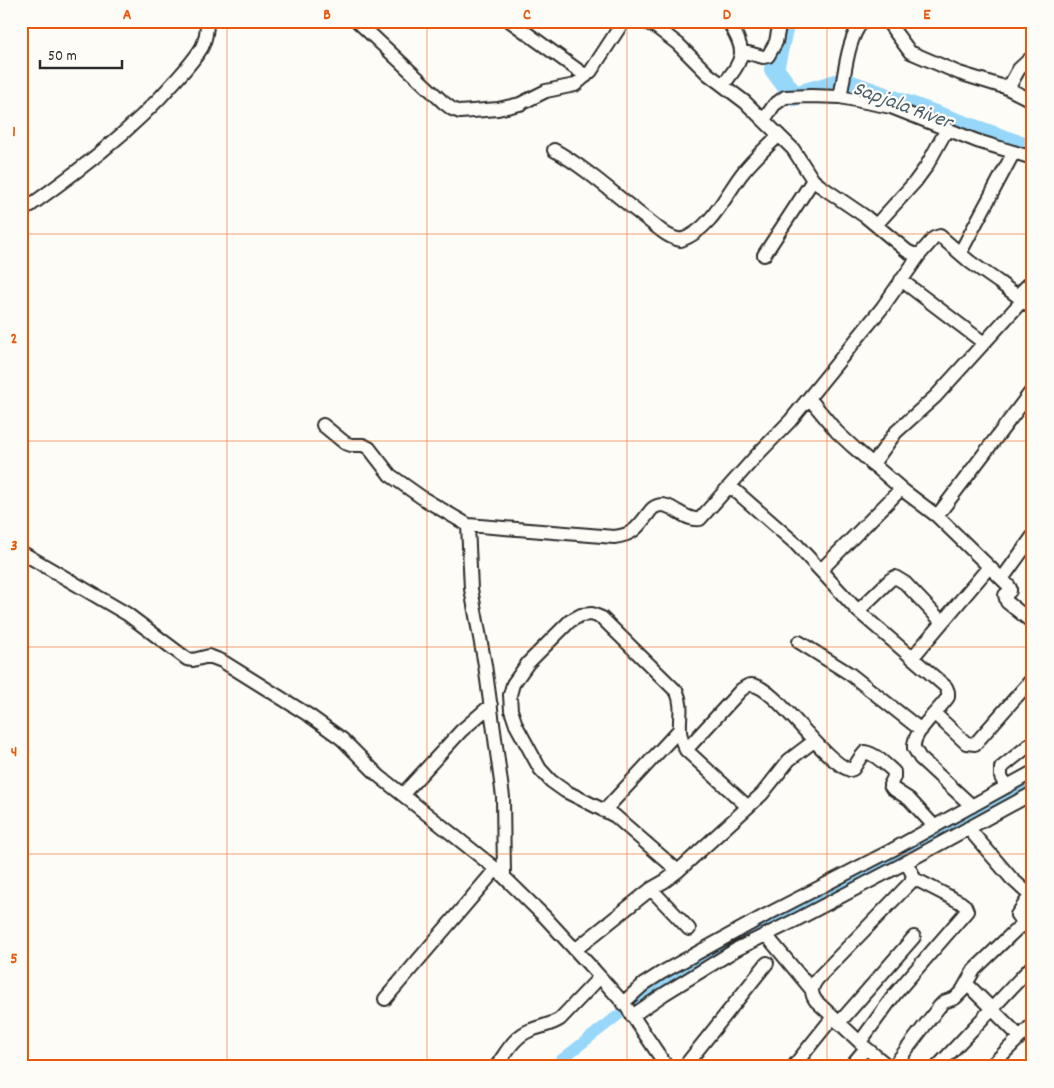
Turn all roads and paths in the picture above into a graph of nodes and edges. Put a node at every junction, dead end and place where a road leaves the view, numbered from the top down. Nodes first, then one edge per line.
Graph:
1 (207, 21) edge
2 (357, 21) edge
3 (510, 21) edge
4 (626, 21) edge
5 (643, 21) edge
6 (728, 21) edge
7 (780, 21) edge
8 (863, 21) edge
9 (887, 21) edge
10 (658, 24) edge
11 (741, 51) junction
12 (1033, 56) edge
13 (586, 76) junction
14 (723, 85) junction
15 (1005, 87) junction
16 (841, 93) junction
17 (1033, 101) edge
18 (764, 120) junction
19 (947, 129) junction
20 (779, 135) junction
21 (554, 150) dead end
22 (1014, 152) junction
23 (1033, 158) edge
24 (813, 180) junction
25 (21, 212) edge
26 (876, 225) junction
27 (960, 253) junction
28 (920, 254) junction
29 (764, 255) dead end
30 (901, 280) junction
31 (1033, 280) edge
32 (1024, 302) edge
33 (984, 343) junction
34 (1033, 389) edge
35 (809, 398) junction
36 (323, 425) dead end
37 (872, 465) junction
38 (730, 486) junction
39 (901, 489) junction
40 (937, 516) junction
41 (468, 525) junction
42 (1033, 536) edge
43 (21, 552) edge
44 (989, 567) junction
45 (821, 570) junction
46 (1002, 579) junction
47 (858, 611) junction
48 (942, 622) junction
49 (1033, 622) edge
50 (799, 642) dead end
51 (912, 658) junction
52 (1033, 678) edge
53 (491, 706) junction
54 (935, 714) junction
55 (678, 730) junction
56 (921, 730) junction
57 (814, 741) junction
58 (1033, 742) edge
59 (686, 750) junction
60 (1033, 772) edge
61 (1006, 787) junction
62 (1033, 792) edge
63 (402, 794) junction
64 (972, 806) junction
65 (748, 807) junction
66 (604, 811) junction
67 (935, 827) junction
68 (968, 828) junction
69 (906, 862) junction
70 (678, 871) junction
71 (500, 873) junction
72 (913, 878) junction
73 (652, 889) junction
74 (1031, 897) edge
75 (1023, 923) junction
76 (689, 929) dead end
77 (1033, 933) edge
78 (766, 935) junction
79 (914, 937) dead end
80 (575, 950) junction
81 (767, 963) dead end
82 (1033, 964) edge
83 (600, 977) junction
84 (967, 984) junction
85 (811, 989) junction
86 (385, 999) dead end
87 (992, 1008) junction
88 (627, 1009) junction
89 (836, 1020) junction
90 (1033, 1024) edge
91 (1020, 1036) junction
92 (863, 1045) junction
93 (663, 1065) edge
94 (496, 1067) edge
95 (684, 1067) edge
96 (792, 1067) edge
97 (850, 1067) edge
98 (889, 1067) edge
99 (893, 1067) edge
100 (937, 1067) edge
101 (990, 1067) edge

1 - 25 street
2 - 13 street
3 - 13 street
4 - 13 street
5 - 10 street
6 - 11 street
7 - 11 street
8 - 16 street
9 - 15 street
10 - 14 street
11 - 14 street
12 - 15 street
14 - 18 street
15 - 17 street
16 - 18 street
16 - 19 street
18 - 20 street
19 - 22 street
19 - 26 street
20 - 21 street
20 - 24 street
22 - 23 street
22 - 27 street
24 - 26 street
24 - 29 street
26 - 28 street
27 - 28 street
27 - 32 street
28 - 30 street
30 - 33 street
30 - 35 street
31 - 32 street
32 - 33 street
33 - 37 street
34 - 40 street
35 - 37 street
35 - 38 street
36 - 41 street
37 - 39 street
38 - 41 street
38 - 45 street
39 - 40 street
39 - 45 street
40 - 44 street
41 - 53 street
42 - 46 street
43 - 63 street
44 - 46 street
44 - 48 street
45 - 47 street
46 - 49 street
47 - 48 street
47 - 51 street
48 - 51 street
50 - 56 street
51 - 54 street
52 - 54 street
53 - 63 street
53 - 71 street
54 - 56 street
55 - 59 street
55 - 66 street
55 - 66 street
56 - 64 street
57 - 59 street
57 - 65 street
57 - 67 street
58 - 61 street
59 - 65 street
60 - 61 street
61 - 64 street
62 - 68 street
63 - 71 street
64 - 67 street
65 - 70 street
66 - 70 street
67 - 88 street
68 - 69 street
68 - 74 street
69 - 72 street
69 - 78 street
70 - 73 street
71 - 80 street
71 - 86 street
72 - 85 street
72 - 92 street
73 - 76 street
73 - 80 street
74 - 75 street
75 - 77 street
75 - 84 street
78 - 85 street
78 - 88 street
79 - 89 street
80 - 83 street
81 - 95 street
82 - 87 street
83 - 88 street
83 - 94 street
84 - 87 street
84 - 99 street
85 - 89 street
87 - 91 street
87 - 100 street
88 - 93 street
89 - 92 street
89 - 96 street
90 - 91 street
91 - 101 street
92 - 97 street
92 - 98 street

